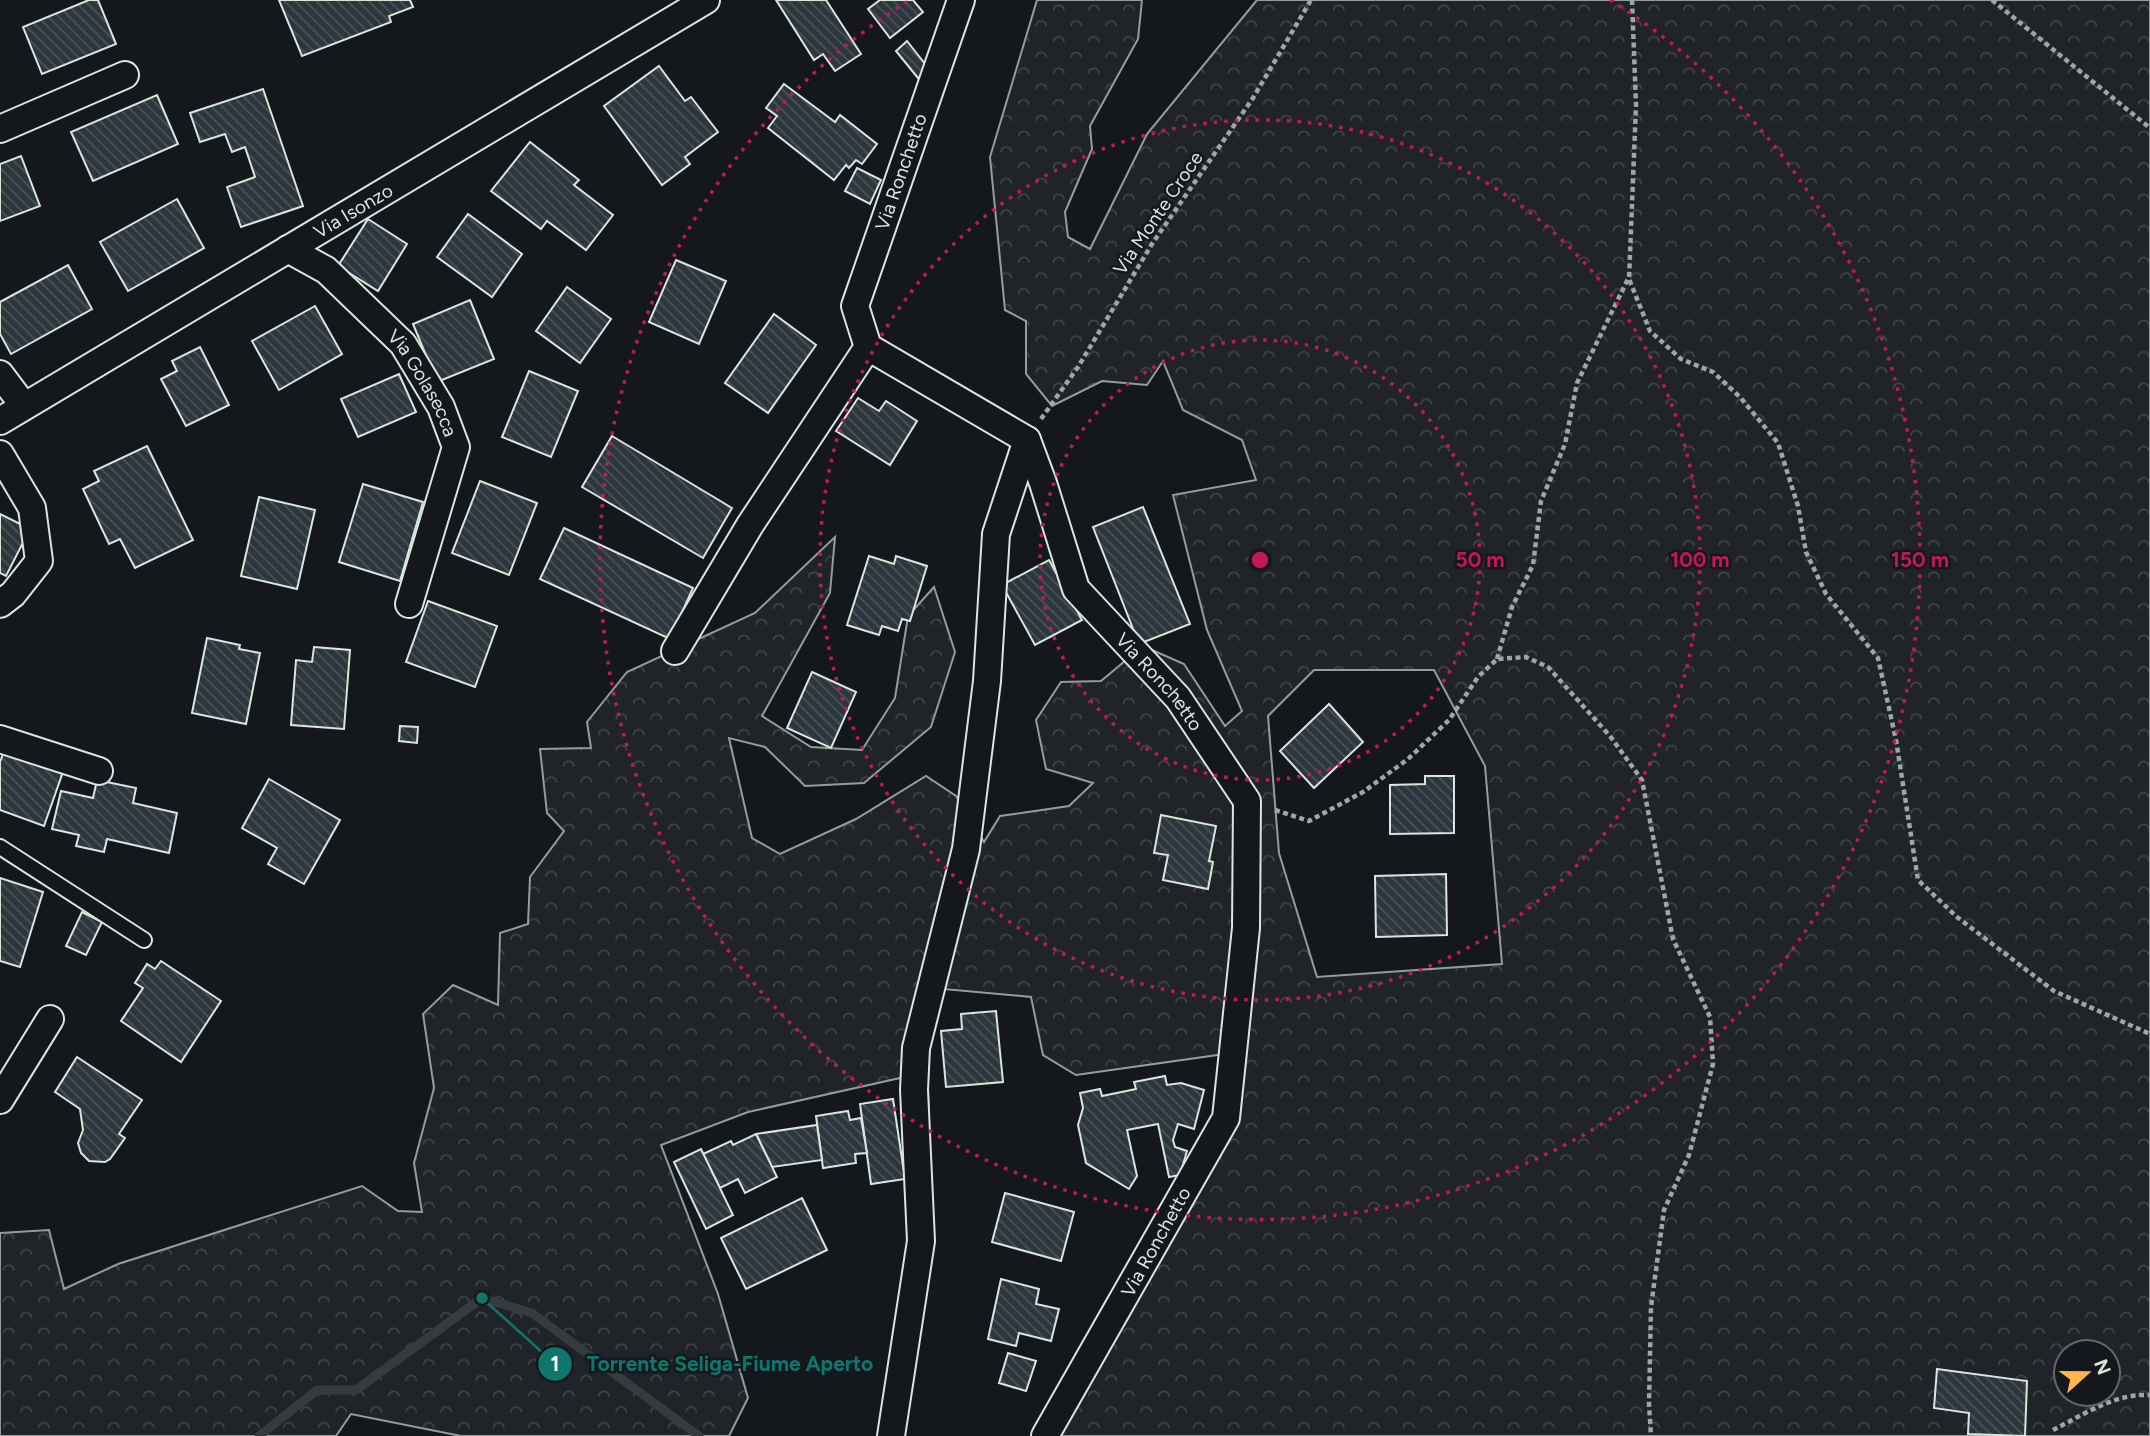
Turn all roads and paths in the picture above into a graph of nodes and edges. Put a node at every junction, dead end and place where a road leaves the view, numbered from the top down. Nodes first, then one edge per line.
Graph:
1 (706, 0) edge
2 (961, 0) edge
3 (1311, 0) edge
4 (1632, 0) edge
5 (1992, 0) edge
6 (125, 75) dead end
7 (2150, 128) edge
8 (0, 129) edge
9 (288, 249) junction
10 (1629, 279) junction
11 (868, 347) junction
12 (0, 374) edge
13 (24, 406) junction
14 (0, 421) edge
15 (1027, 440) junction
16 (0, 454) edge
17 (0, 604) edge
18 (409, 604) dead end
19 (676, 651) dead end
20 (1497, 659) junction
21 (0, 739) edge
22 (99, 771) dead end
23 (1247, 801) junction
24 (0, 847) edge
25 (144, 940) dead end
26 (50, 1019) dead end
27 (2150, 1034) edge
28 (0, 1100) edge
29 (2150, 1395) edge
30 (2053, 1430) dead end
31 (891, 1436) edge
32 (1045, 1436) edge
33 (1651, 1436) edge

1 - 9 street, Via Isonzo
2 - 11 street, Via Ronchetto
3 - 15 path, Via Monte Croce
4 - 10 path
5 - 7 path
6 - 8 street
9 - 13 street, Via Isonzo
9 - 18 street, Via Golasecca
10 - 20 path
10 - 27 path
11 - 15 street
11 - 19 street
12 - 13 street
13 - 14 street, Via Isonzo
15 - 23 street, Via Ronchetto
15 - 31 street
16 - 17 street
20 - 23 path
20 - 33 path
21 - 22 street
23 - 32 street, Via Ronchetto
24 - 25 lane
26 - 28 street
29 - 30 path

